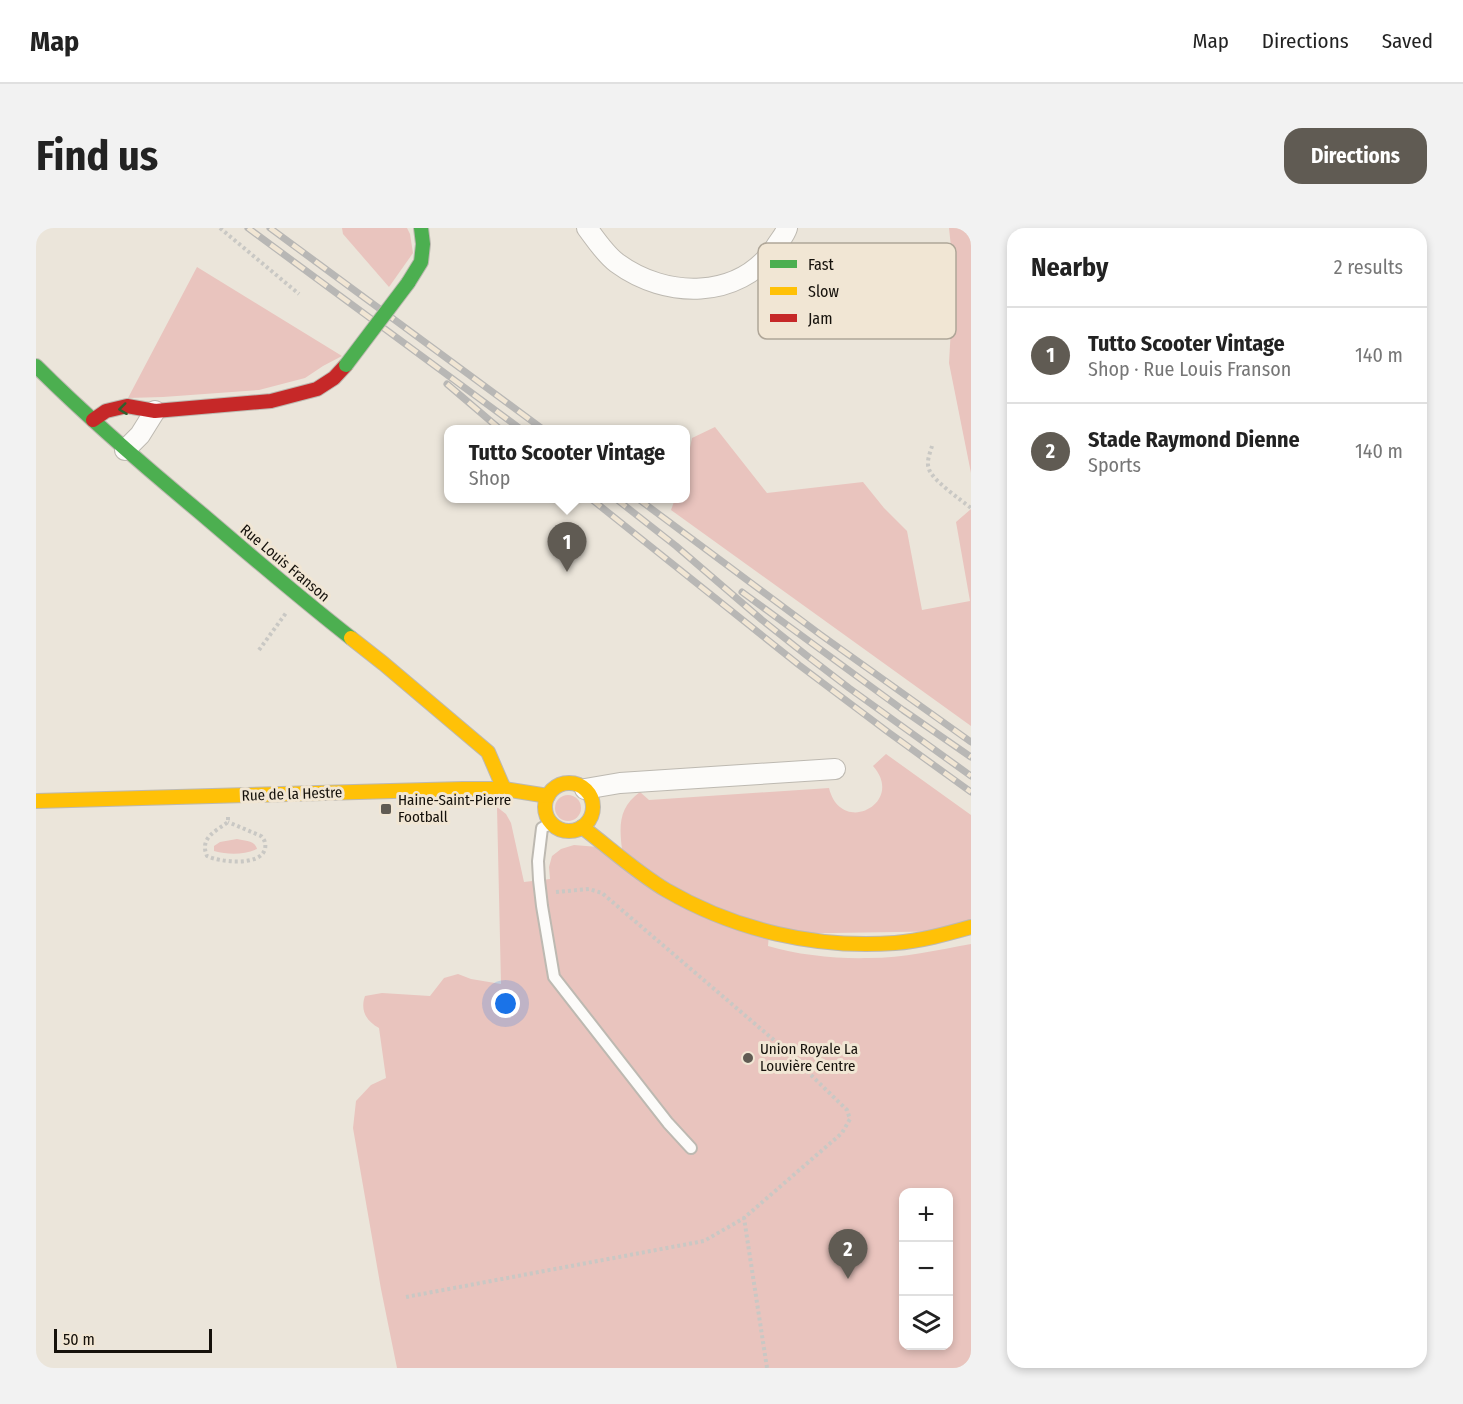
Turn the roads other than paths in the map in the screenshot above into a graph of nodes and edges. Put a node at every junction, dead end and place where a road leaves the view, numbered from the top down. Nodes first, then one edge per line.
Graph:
1 (421, 228) edge
2 (587, 228) edge
3 (788, 228) edge
4 (778, 243) edge
5 (758, 266) edge
6 (36, 366) edge
7 (155, 411) junction
8 (93, 420) junction
9 (125, 450) junction
10 (835, 769) dead end
11 (504, 789) junction
12 (585, 789) junction
13 (548, 796) junction
14 (36, 801) edge
15 (552, 823) junction
16 (582, 827) junction
17 (971, 927) edge
18 (691, 1148) dead end

1 - 7 street, bridge
2 - 5 street
3 - 4 street
6 - 8 street, Rue Louis Franson
7 -> 8 street
7 - 9 street
8 - 9 street, Rue Louis Franson
9 - 11 street, Rue Louis Franson
10 - 12 street
11 - 13 street, Rue de la Hestre
11 - 14 street, Rue de la Hestre
12 - 13 street
12 - 16 street
13 - 15 street
15 - 16 street
15 - 18 lane
16 - 17 street

